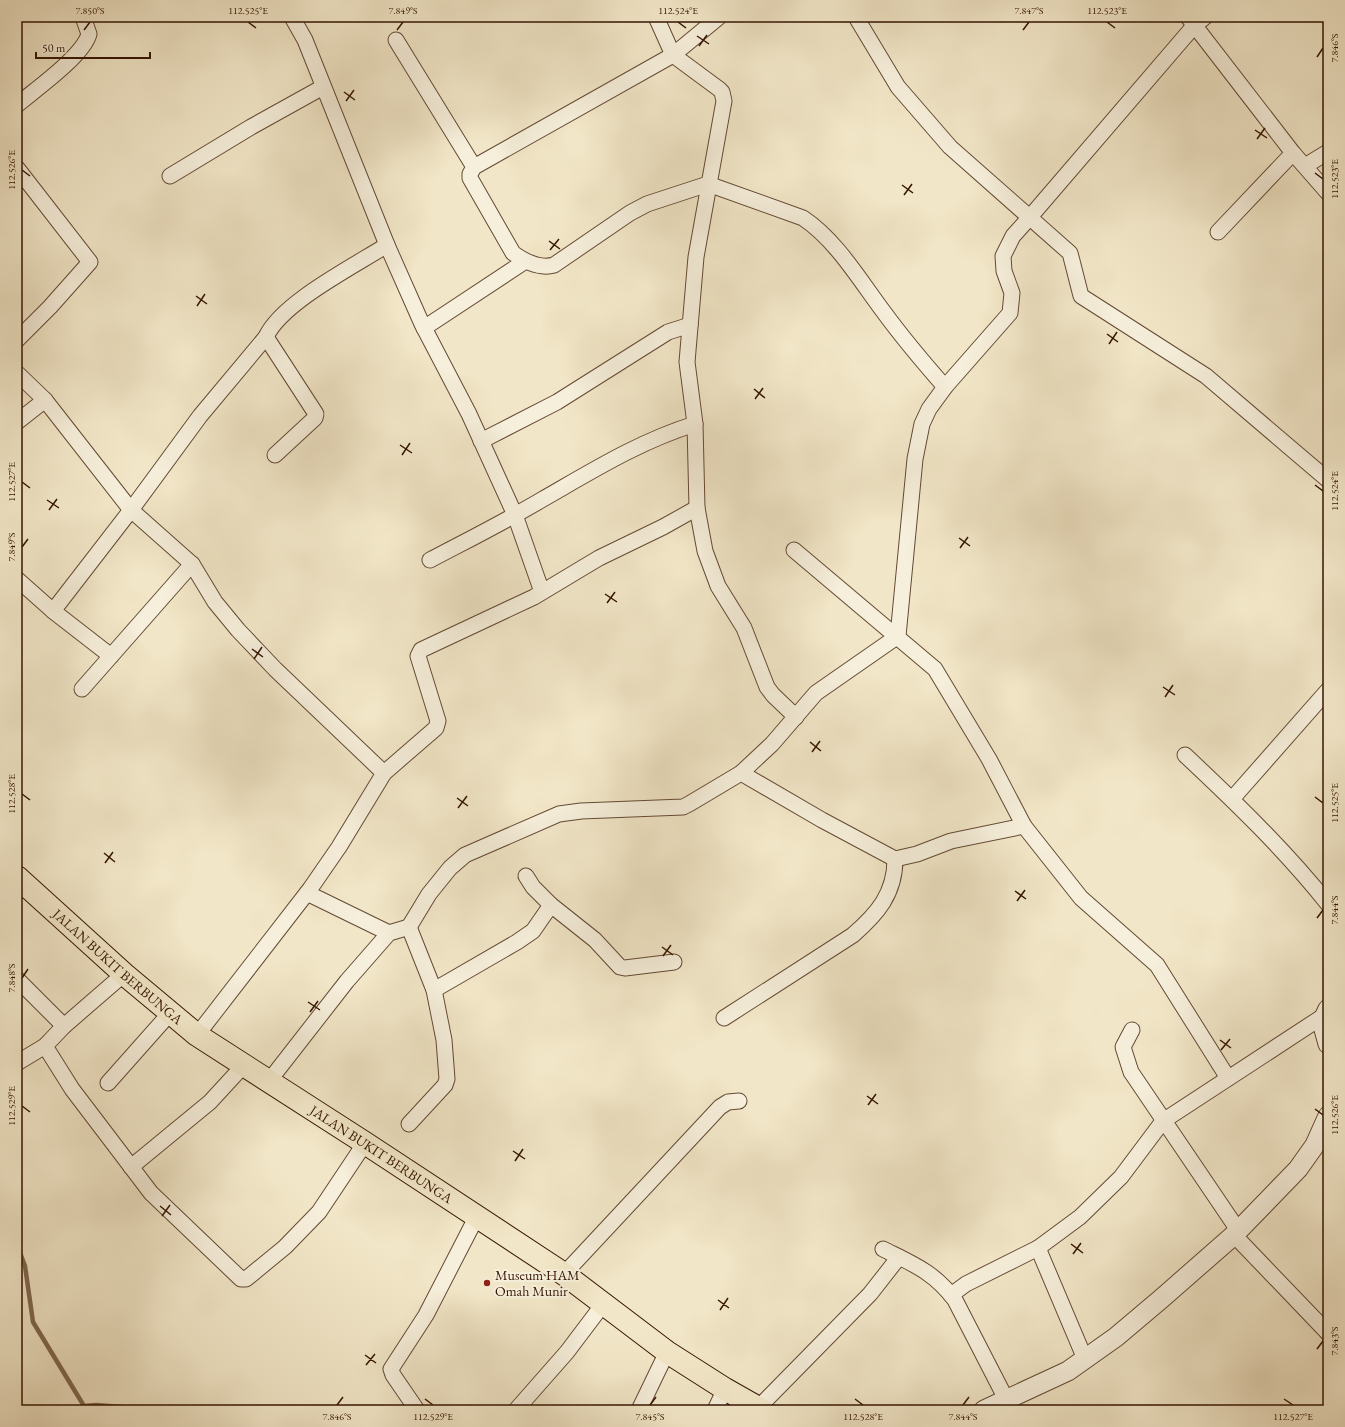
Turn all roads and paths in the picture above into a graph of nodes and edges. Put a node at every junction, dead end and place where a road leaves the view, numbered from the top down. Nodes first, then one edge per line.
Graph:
1 (83, 17) edge
2 (292, 17) edge
3 (656, 17) edge
4 (719, 17) edge
5 (856, 17) edge
6 (1195, 20) edge
7 (396, 40) dead end
8 (674, 56) junction
9 (324, 87) junction
10 (17, 105) edge
11 (1328, 152) edge
12 (1293, 153) junction
13 (1305, 166) junction
14 (474, 167) junction
15 (17, 168) edge
16 (170, 176) dead end
17 (708, 184) junction
18 (1328, 193) edge
19 (1030, 217) junction
20 (1218, 232) dead end
21 (387, 245) junction
22 (524, 262) junction
23 (690, 325) junction
24 (424, 328) junction
25 (266, 337) junction
26 (17, 340) edge
27 (17, 373) edge
28 (945, 386) junction
29 (45, 400) junction
30 (17, 422) edge
31 (695, 424) junction
32 (481, 440) junction
33 (275, 456) dead end
34 (1328, 480) edge
35 (697, 508) junction
36 (132, 510) junction
37 (515, 515) junction
38 (794, 550) dead end
39 (430, 560) dead end
40 (192, 564) junction
41 (19, 585) edge
42 (542, 592) junction
43 (53, 611) junction
44 (898, 636) junction
45 (111, 656) junction
46 (82, 689) dead end
47 (1328, 690) edge
48 (796, 717) junction
49 (1185, 755) dead end
50 (741, 772) junction
51 (384, 773) junction
52 (1232, 799) junction
53 (1024, 826) junction
54 (895, 859) junction
55 (526, 876) dead end
56 (17, 877) edge
57 (307, 893) junction
58 (1328, 904) edge
59 (552, 905) junction
60 (409, 927) junction
61 (389, 934) junction
62 (674, 962) dead end
63 (124, 974) junction
64 (17, 979) edge
65 (434, 990) junction
66 (171, 1012) junction
67 (1326, 1012) edge
68 (724, 1018) dead end
69 (64, 1026) junction
70 (1132, 1030) dead end
71 (196, 1035) junction
72 (1328, 1044) edge
73 (45, 1046) junction
74 (17, 1063) edge
75 (244, 1065) junction
76 (1228, 1078) junction
77 (269, 1081) junction
78 (108, 1083) dead end
79 (739, 1101) dead end
80 (1328, 1116) edge
81 (1163, 1121) junction
82 (409, 1124) dead end
83 (365, 1143) junction
84 (131, 1167) junction
85 (477, 1216) junction
86 (1236, 1233) junction
87 (1038, 1248) junction
88 (883, 1249) dead end
89 (899, 1257) junction
90 (564, 1274) junction
91 (951, 1295) junction
92 (604, 1304) junction
93 (1328, 1333) edge
94 (667, 1352) junction
95 (1085, 1359) junction
96 (725, 1389) junction
97 (1006, 1399) junction
98 (760, 1409) edge
99 (417, 1410) edge
100 (516, 1410) edge
101 (639, 1410) edge
102 (714, 1410) edge
103 (984, 1410) edge

1 - 10 street
2 - 9 street
3 - 8 street
4 - 8 street
5 - 19 street
6 - 12 street
6 - 19 street
7 - 14 street
8 - 14 street
8 - 17 street
9 - 16 street
9 - 21 street
11 - 13 street
12 - 13 street
12 - 20 street
13 - 18 street
14 - 22 street
15 - 26 street
17 - 22 street
17 - 23 street
17 - 28 street
19 - 28 street
19 - 34 street
21 - 24 street
21 - 25 street
22 - 24 street
23 - 31 street
23 - 32 street
24 - 32 street
25 - 33 street
25 - 36 street
27 - 29 street
28 - 44 street
29 - 30 street
29 - 36 street
31 - 35 street
31 - 37 street
32 - 37 street
35 - 42 street
35 - 48 street
36 - 40 street
36 - 43 street
37 - 39 street
37 - 42 street
38 - 44 street
40 - 45 street
40 - 51 street
41 - 43 street
42 - 51 street
43 - 45 street
44 - 48 street
44 - 53 street
45 - 46 street
47 - 52 street
48 - 50 street
49 - 52 street
50 - 54 street
50 - 60 street
51 - 57 street
52 - 58 street
53 - 54 street
53 - 76 street
54 - 68 street
55 - 59 street
56 - 63 main road, JALAN BUKIT BERBUNGA
57 - 61 street
57 - 71 street
59 - 62 street
59 - 65 street
60 - 61 street
60 - 65 street
61 - 77 street
63 - 66 main road, JALAN BUKIT BERBUNGA
63 - 69 street
64 - 69 street
65 - 82 street
66 - 71 main road, JALAN BUKIT BERBUNGA
66 - 78 street
67 - 72 street
67 - 76 street
69 - 73 street
70 - 81 street
71 - 75 main road, JALAN BUKIT BERBUNGA
73 - 74 street
73 - 84 street
75 - 77 main road, JALAN BUKIT BERBUNGA
75 - 84 street
76 - 81 street
77 - 83 main road, JALAN BUKIT BERBUNGA
79 - 90 street
80 - 86 street
81 - 86 street
81 - 87 street
83 - 84 street
83 - 85 main road, JALAN BUKIT BERBUNGA
85 - 90 main road, JALAN BUKIT BERBUNGA
85 - 99 street
86 - 93 street
86 - 95 street
87 - 91 street
87 - 95 street
88 - 89 street
89 - 91 street
89 - 98 street
90 - 92 main road, JALAN BUKIT BERBUNGA
91 - 97 street
92 - 94 main road, JALAN BUKIT BERBUNGA
92 - 100 street
94 - 96 main road, JALAN BUKIT BERBUNGA
94 - 101 street
95 - 97 street
96 - 98 main road, JALAN BUKIT BERBUNGA
96 - 102 street
97 - 103 street

